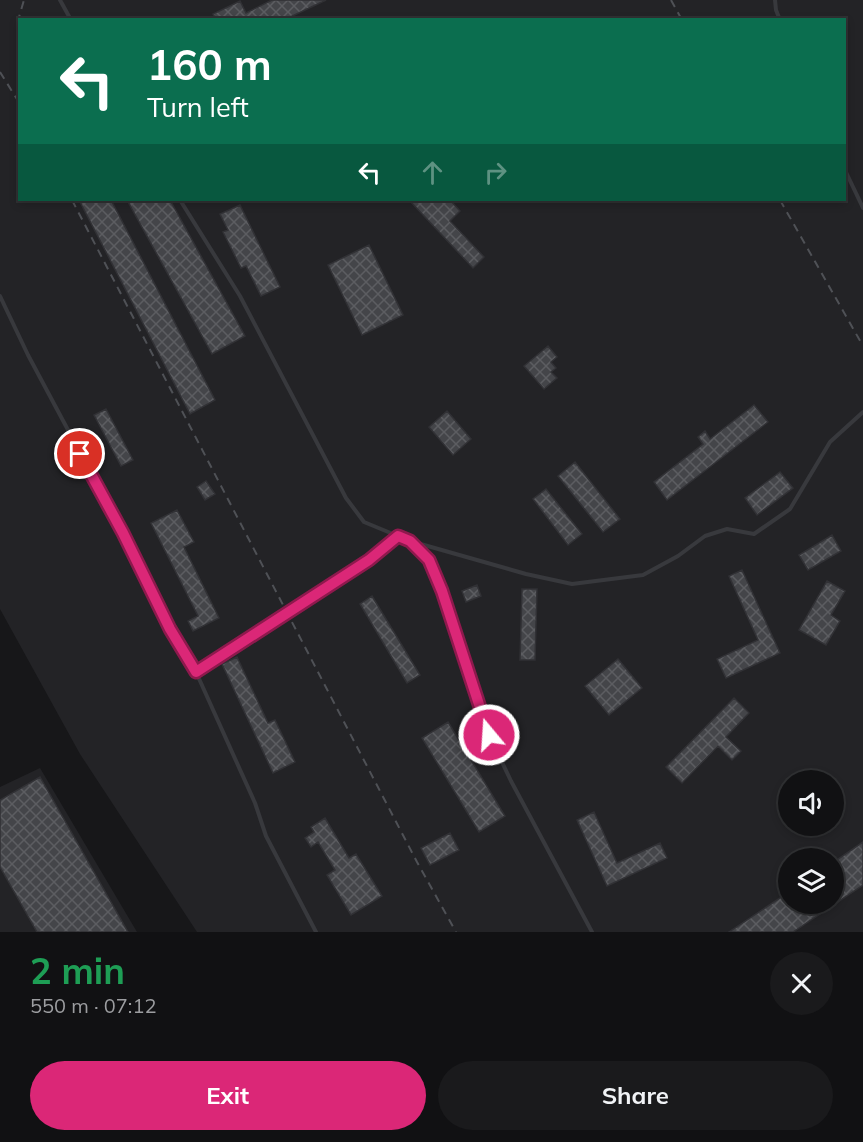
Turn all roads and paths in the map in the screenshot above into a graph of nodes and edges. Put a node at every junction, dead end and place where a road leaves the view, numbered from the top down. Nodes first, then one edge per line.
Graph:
1 (60, 0) edge
2 (775, 0) edge
3 (70, 18) edge
4 (779, 18) edge
5 (846, 172) edge
6 (181, 201) edge
7 (863, 208) edge
8 (0, 296) edge
9 (863, 411) edge
10 (398, 536) junction
11 (410, 541) junction
12 (196, 672) junction
13 (316, 932) edge
14 (592, 932) edge

1 - 3 lane
2 - 4 lane
5 - 7 lane
6 - 10 lane
8 - 12 lane
9 - 11 lane
10 - 11 lane
10 - 12 lane
11 - 14 lane
12 - 13 lane

